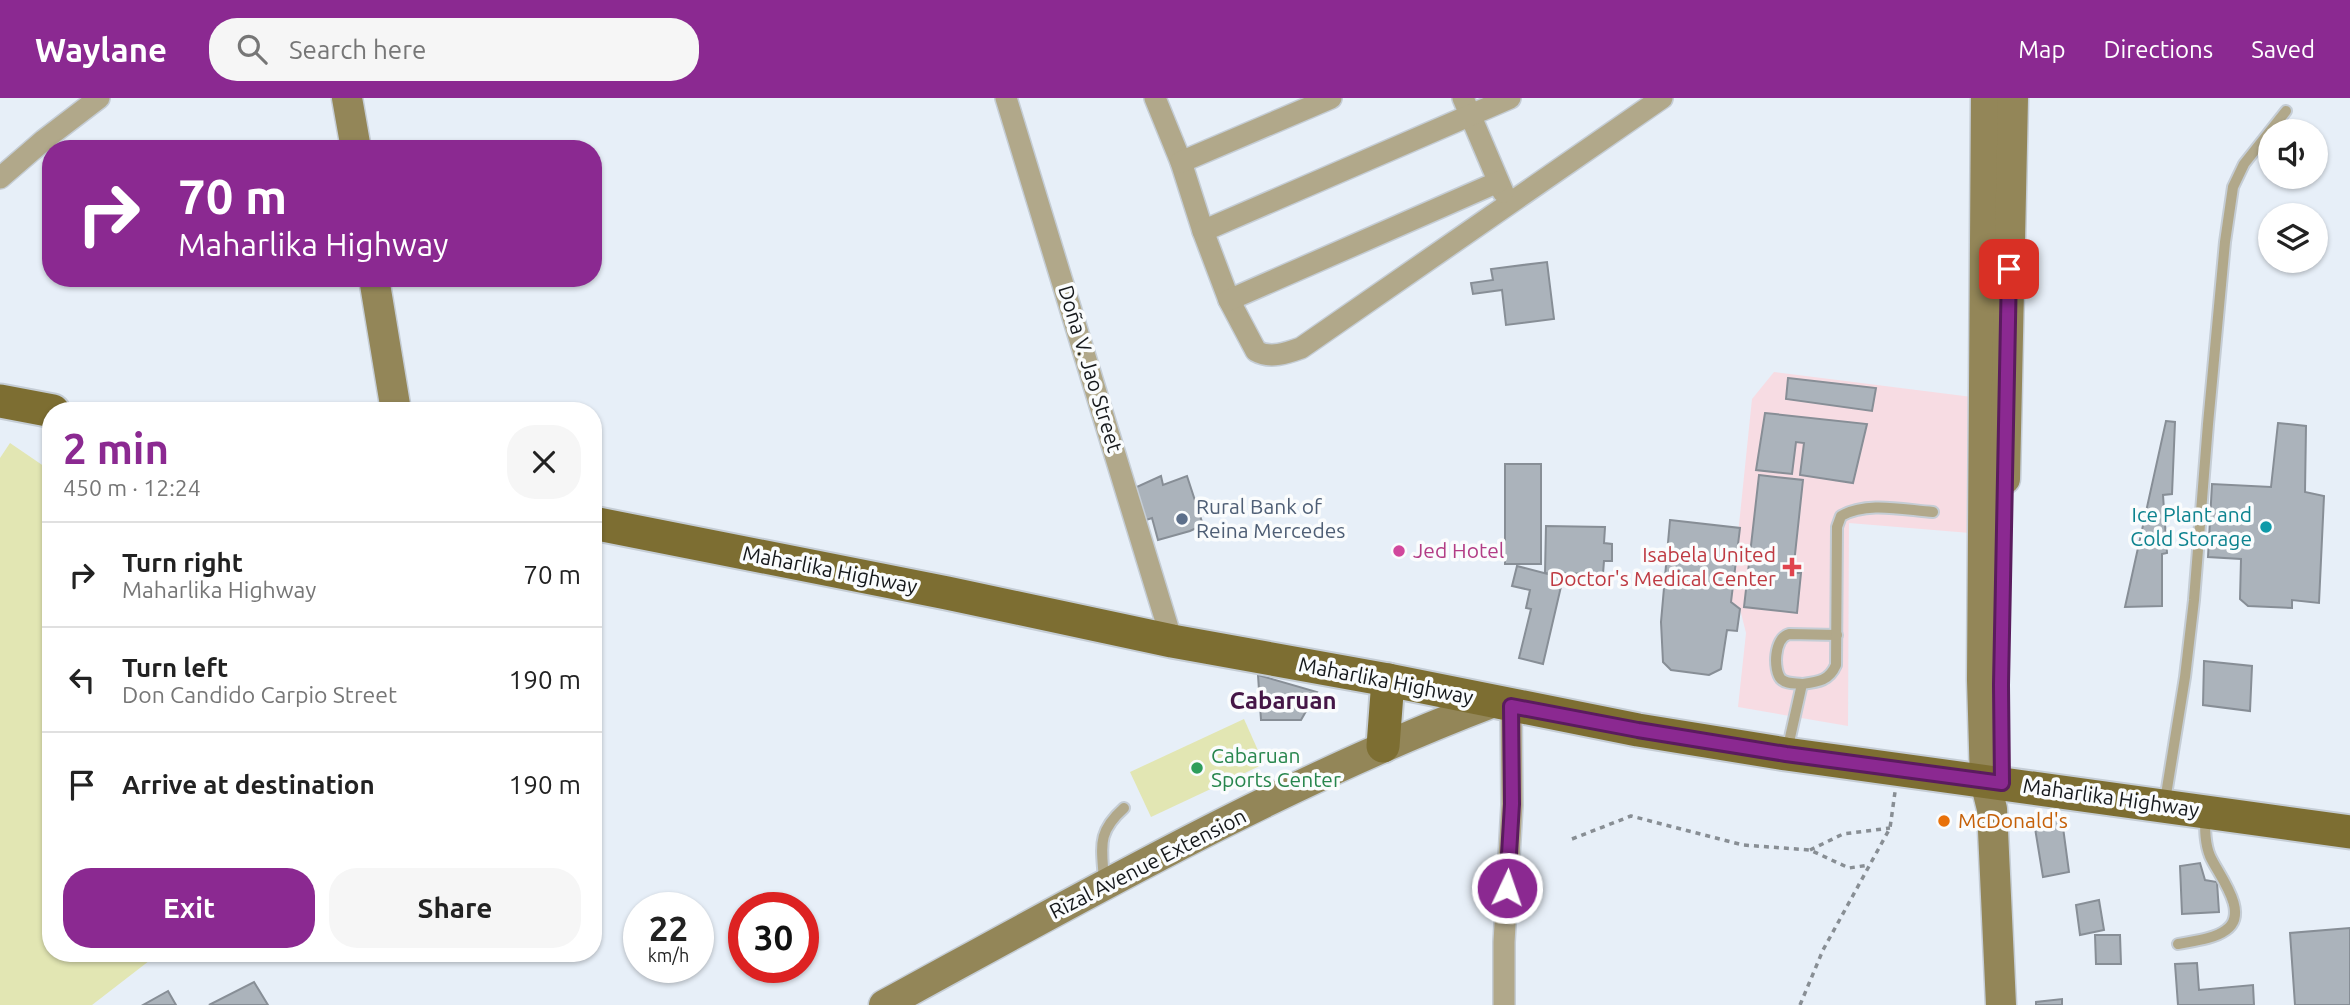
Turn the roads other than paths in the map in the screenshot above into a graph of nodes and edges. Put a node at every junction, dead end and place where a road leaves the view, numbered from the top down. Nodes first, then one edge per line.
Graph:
1 (99, 98) edge
2 (347, 98) edge
3 (1006, 98) edge
4 (1155, 98) edge
5 (1331, 98) edge
6 (1510, 98) edge
7 (1662, 98) edge
8 (1986, 98) edge
9 (2013, 98) edge
10 (1466, 107) edge
11 (2286, 111) dead end
12 (44, 140) edge
13 (354, 140) edge
14 (42, 142) edge
15 (1181, 162) junction
16 (0, 178) edge
17 (1498, 182) junction
18 (1508, 204) junction
19 (1203, 231) junction
20 (375, 287) edge
21 (1229, 300) junction
22 (0, 401) edge
23 (395, 402) edge
24 (42, 409) edge
25 (1933, 512) dead end
26 (602, 525) edge
27 (1837, 635) junction
28 (1172, 641) junction
29 (1388, 680) junction
30 (1802, 684) junction
31 (1502, 704) junction
32 (1382, 746) junction
33 (1786, 754) junction
34 (1993, 791) junction
35 (2164, 805) junction
36 (1124, 808) dead end
37 (2205, 811) junction
38 (2350, 832) edge
39 (1104, 886) junction
40 (2178, 944) dead end
41 (919, 996) edge
42 (884, 1005) edge
43 (1504, 1005) edge
44 (2001, 1005) edge

1 - 12 street
2 - 13 street
3 - 28 street, Doña V. Jao Street
4 - 15 street
5 - 15 street
6 - 10 street
7 - 18 street
8 - 34 street
9 - 34 street
10 - 17 street
10 - 19 street
11 - 35 lane
14 - 16 street
15 - 19 street
17 - 18 street
17 - 21 street
18 - 21 street
19 - 21 street
20 - 23 street
22 - 24 main road
25 - 27 lane
26 - 28 main road, Maharlika Highway
27 - 30 lane
27 - 30 lane
28 - 29 main road, Maharlika Highway
29 - 31 main road, Maharlika Highway
29 - 32 main road
30 - 33 lane
31 - 32 street, Rizal Avenue Extension
31 - 33 main road, Maharlika Highway
31 - 43 street
32 - 39 street, Rizal Avenue Extension
33 - 34 main road, Maharlika Highway
34 - 35 main road, Maharlika Highway
34 - 44 street
35 - 37 main road, Maharlika Highway
36 - 39 lane
37 - 38 main road, Maharlika Highway
37 - 40 lane
39 - 41 street, Rizal Avenue Extension
41 - 42 street, Rizal Avenue Extension

